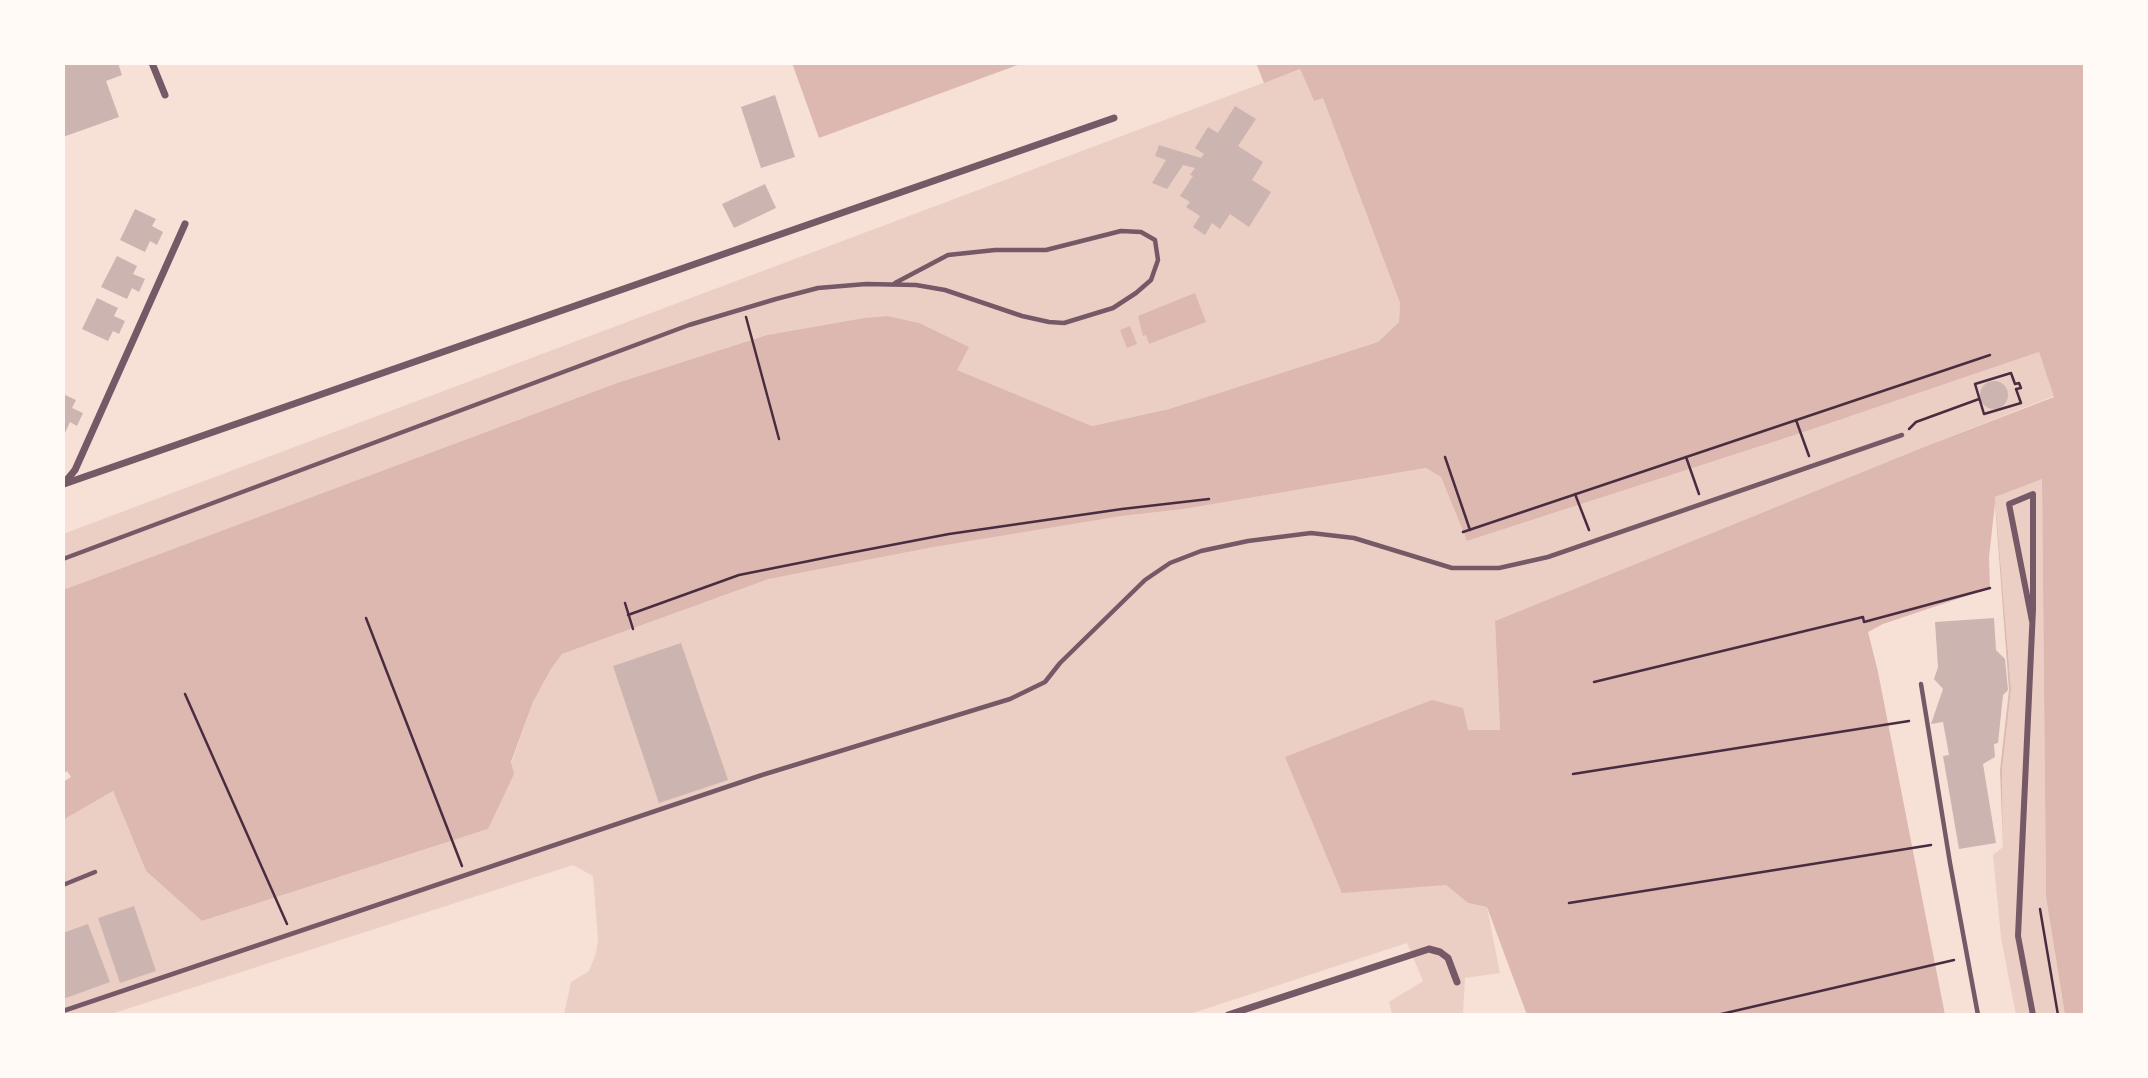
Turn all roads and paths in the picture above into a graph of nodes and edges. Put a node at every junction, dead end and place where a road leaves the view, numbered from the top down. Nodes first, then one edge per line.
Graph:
1 (152, 63) edge
2 (165, 95) dead end
3 (1114, 118) dead end
4 (185, 225) dead end
5 (895, 283) junction
6 (744, 309) junction
7 (1990, 355) dead end
8 (1979, 399) junction
9 (1796, 420) junction
10 (1902, 435) joint
11 (779, 439) dead end
12 (1445, 457) dead end
13 (1686, 457) junction
14 (1812, 466) junction
15 (63, 484) edge
16 (1576, 494) junction
17 (1209, 499) dead end
18 (1702, 504) junction
19 (1470, 530) junction
20 (1463, 532) dead end
21 (1593, 541) junction
22 (63, 559) edge
23 (1990, 588) dead end
24 (625, 603) dead end
25 (628, 615) junction
26 (366, 618) dead end
27 (2032, 621) junction
28 (633, 629) dead end
29 (1594, 682) dead end
30 (1921, 684) dead end
31 (185, 694) dead end
32 (1909, 721) dead end
33 (1573, 774) dead end
34 (1931, 845) dead end
35 (95, 872) dead end
36 (466, 875) junction
37 (63, 886) edge
38 (1569, 904) dead end
39 (2040, 909) dead end
40 (291, 934) junction
41 (1954, 960) dead end
42 (1457, 982) dead end
43 (63, 1011) edge
44 (1228, 1015) edge
45 (1717, 1015) edge
46 (1978, 1015) edge
47 (2033, 1015) edge
48 (2058, 1015) edge

1 - 2 street
3 - 15 street
4 - 15 street
5 - 5 lane
5 - 6 lane
6 - 11 path
6 - 22 lane
7 - 9 path
8 - 8 path
8 - 10 path
9 - 13 path
9 - 14 path
10 - 14 lane
12 - 19 path
13 - 16 path
13 - 18 path
14 - 18 lane
16 - 19 path
16 - 21 path
17 - 25 path
18 - 21 lane
19 - 20 path
21 - 36 lane
23 - 29 path
24 - 25 path
25 - 28 path
26 - 36 path
27 - 27 street
27 - 47 street
30 - 46 lane
31 - 40 path
32 - 33 path
34 - 38 path
35 - 37 lane
36 - 40 lane
39 - 48 path
40 - 43 lane
41 - 45 path
42 - 44 street

